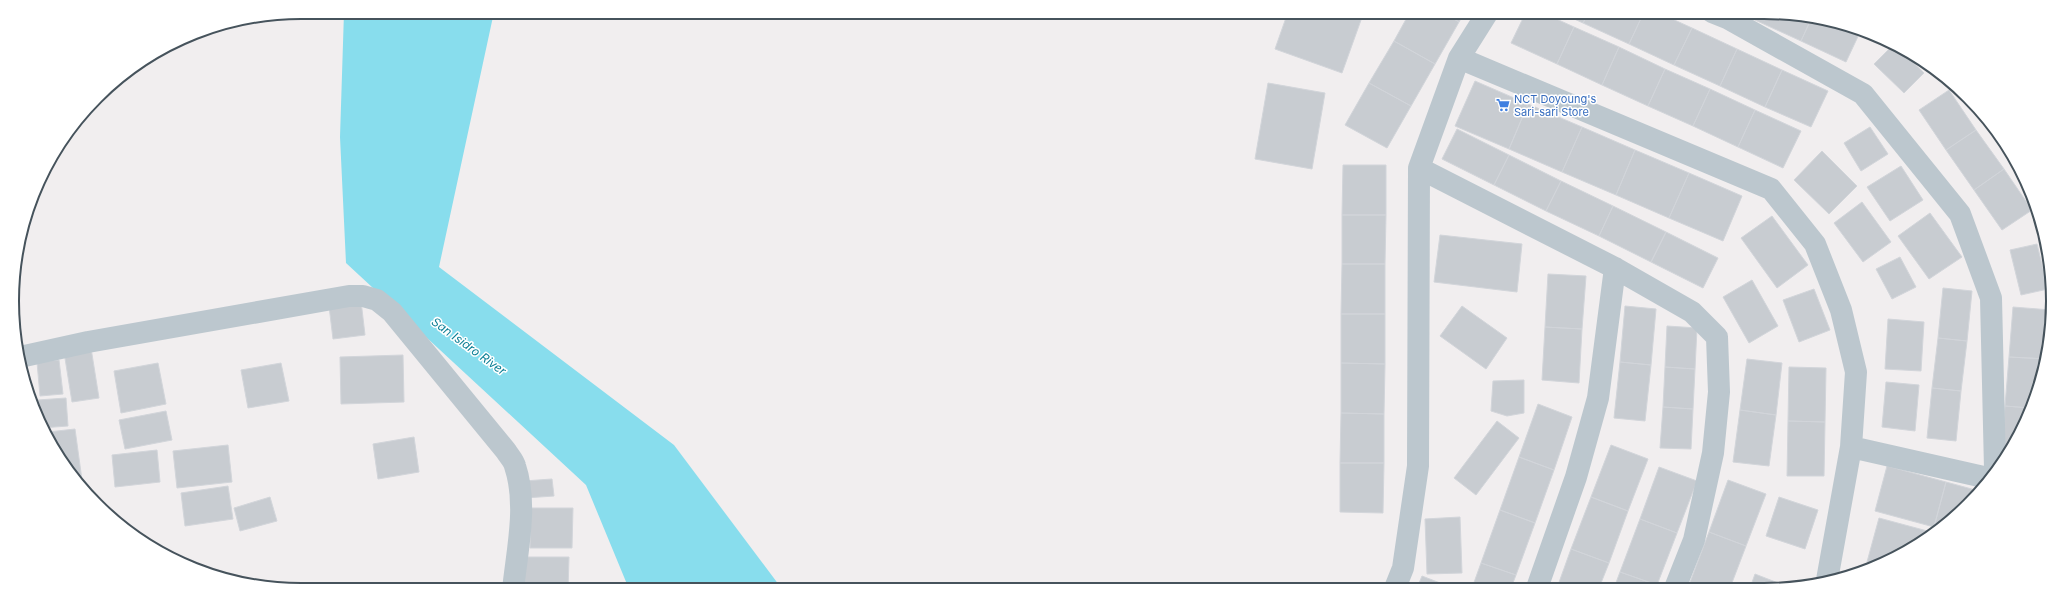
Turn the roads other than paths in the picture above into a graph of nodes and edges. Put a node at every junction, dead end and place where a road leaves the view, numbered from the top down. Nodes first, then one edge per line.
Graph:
1 (1484, 19) edge
2 (1729, 19) edge
3 (1459, 58) junction
4 (1419, 168) junction
5 (1615, 268) junction
6 (24, 356) edge
7 (1851, 447) junction
8 (1995, 463) edge
9 (1984, 477) edge
10 (1829, 575) edge
11 (514, 583) edge
12 (1397, 583) edge
13 (1539, 583) edge
14 (1677, 583) edge

1 - 3 street
2 - 8 street
3 - 4 street
3 - 7 street
4 - 5 street
4 - 12 street
5 - 13 street
5 - 14 street
6 - 11 street
7 - 9 street
7 - 10 street

